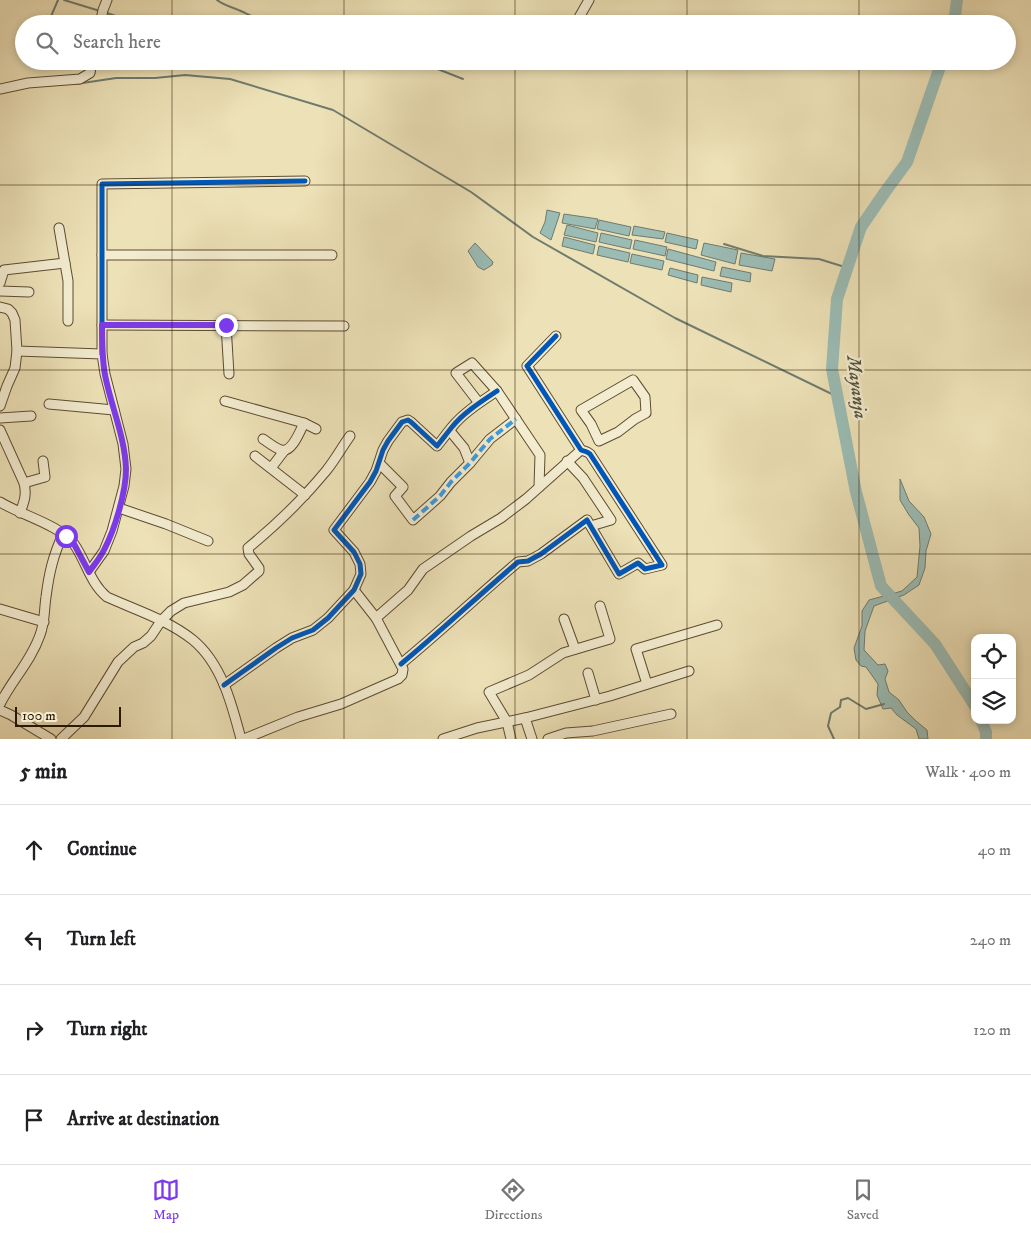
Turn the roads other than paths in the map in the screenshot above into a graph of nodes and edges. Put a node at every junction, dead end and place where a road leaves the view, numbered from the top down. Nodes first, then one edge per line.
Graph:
1 (107, 0) edge
2 (589, 0) edge
3 (102, 15) edge
4 (581, 15) edge
5 (90, 70) edge
6 (0, 89) edge
7 (305, 181) dead end
8 (59, 228) dead end
9 (102, 255) junction
10 (332, 255) dead end
11 (65, 263) junction
12 (0, 282) edge
13 (0, 291) edge
14 (29, 292) dead end
15 (0, 307) edge
16 (68, 321) dead end
17 (102, 325) junction
18 (226, 325) junction
19 (344, 326) dead end
20 (556, 336) dead end
21 (17, 351) junction
22 (102, 354) junction
23 (229, 374) dead end
24 (497, 391) junction
25 (225, 401) dead end
26 (479, 403) junction
27 (49, 404) dead end
28 (0, 406) edge
29 (114, 410) junction
30 (31, 416) dead end
31 (0, 418) edge
32 (516, 419) junction
33 (634, 419) joint
34 (304, 423) junction
35 (316, 429) dead end
36 (0, 430) edge
37 (450, 432) junction
38 (350, 436) dead end
39 (264, 439) dead end
40 (581, 450) junction
41 (284, 451) junction
42 (255, 456) dead end
43 (43, 461) dead end
44 (567, 461) junction
45 (379, 463) junction
46 (470, 463) junction
47 (271, 468) junction
48 (24, 483) junction
49 (539, 487) junction
50 (305, 495) junction
51 (1, 505) edge
52 (119, 508) junction
53 (20, 513) junction
54 (591, 526) junction
55 (63, 534) junction
56 (208, 541) dead end
57 (89, 572) junction
58 (354, 590) junction
59 (600, 606) dead end
60 (0, 609) edge
61 (376, 618) junction
62 (564, 619) dead end
63 (161, 621) junction
64 (44, 622) junction
65 (717, 625) dead end
66 (575, 649) junction
67 (400, 664) junction
68 (689, 671) dead end
69 (588, 673) dead end
70 (647, 684) junction
71 (224, 685) junction
72 (596, 700) junction
73 (0, 704) edge
74 (0, 710) edge
75 (671, 714) dead end
76 (525, 718) junction
77 (507, 722) junction
78 (51, 739) edge
79 (61, 739) edge
80 (242, 739) edge
81 (443, 739) edge
82 (512, 739) edge
83 (532, 739) edge
84 (548, 739) edge

1 - 3 street
2 - 4 street
5 - 6 street
7 - 9 street
8 - 11 street
9 - 10 street
9 - 17 street
11 - 12 street
11 - 16 street
13 - 14 street
15 - 21 street
17 - 18 street
17 - 22 street
18 - 19 street
18 - 23 street
20 - 40 street
21 - 22 street
21 - 28 street
22 - 29 street
24 - 26 street
24 - 26 street
24 - 32 street
25 - 34 street
26 - 37 street
27 - 29 street
29 - 52 street
30 - 31 street
32 - 46 street
32 - 49 street
33 - 33 street
34 - 35 street
34 - 41 street
36 - 48 street
37 - 45 street
37 - 46 street
38 - 50 street
39 - 41 street
40 - 44 street
40 - 54 street
41 - 47 street
42 - 47 street
43 - 48 street
44 - 49 street
44 - 54 street
45 - 46 street
45 - 58 street
47 - 50 street
48 - 53 street
49 - 61 street
50 - 63 street
51 - 53 street
52 - 56 street
52 - 57 street
53 - 55 street
54 - 67 street
55 - 57 street
55 - 64 street
57 - 63 street
58 - 61 street
58 - 71 street
59 - 66 street
60 - 64 street
61 - 67 street
62 - 66 street
63 - 71 street
63 - 79 street
64 - 73 street
65 - 70 street
66 - 77 street
67 - 80 street
68 - 70 street
69 - 72 street
70 - 72 street
71 - 80 street
72 - 76 street
74 - 78 street
75 - 84 street
76 - 77 street
76 - 83 street
77 - 81 street
77 - 82 street

